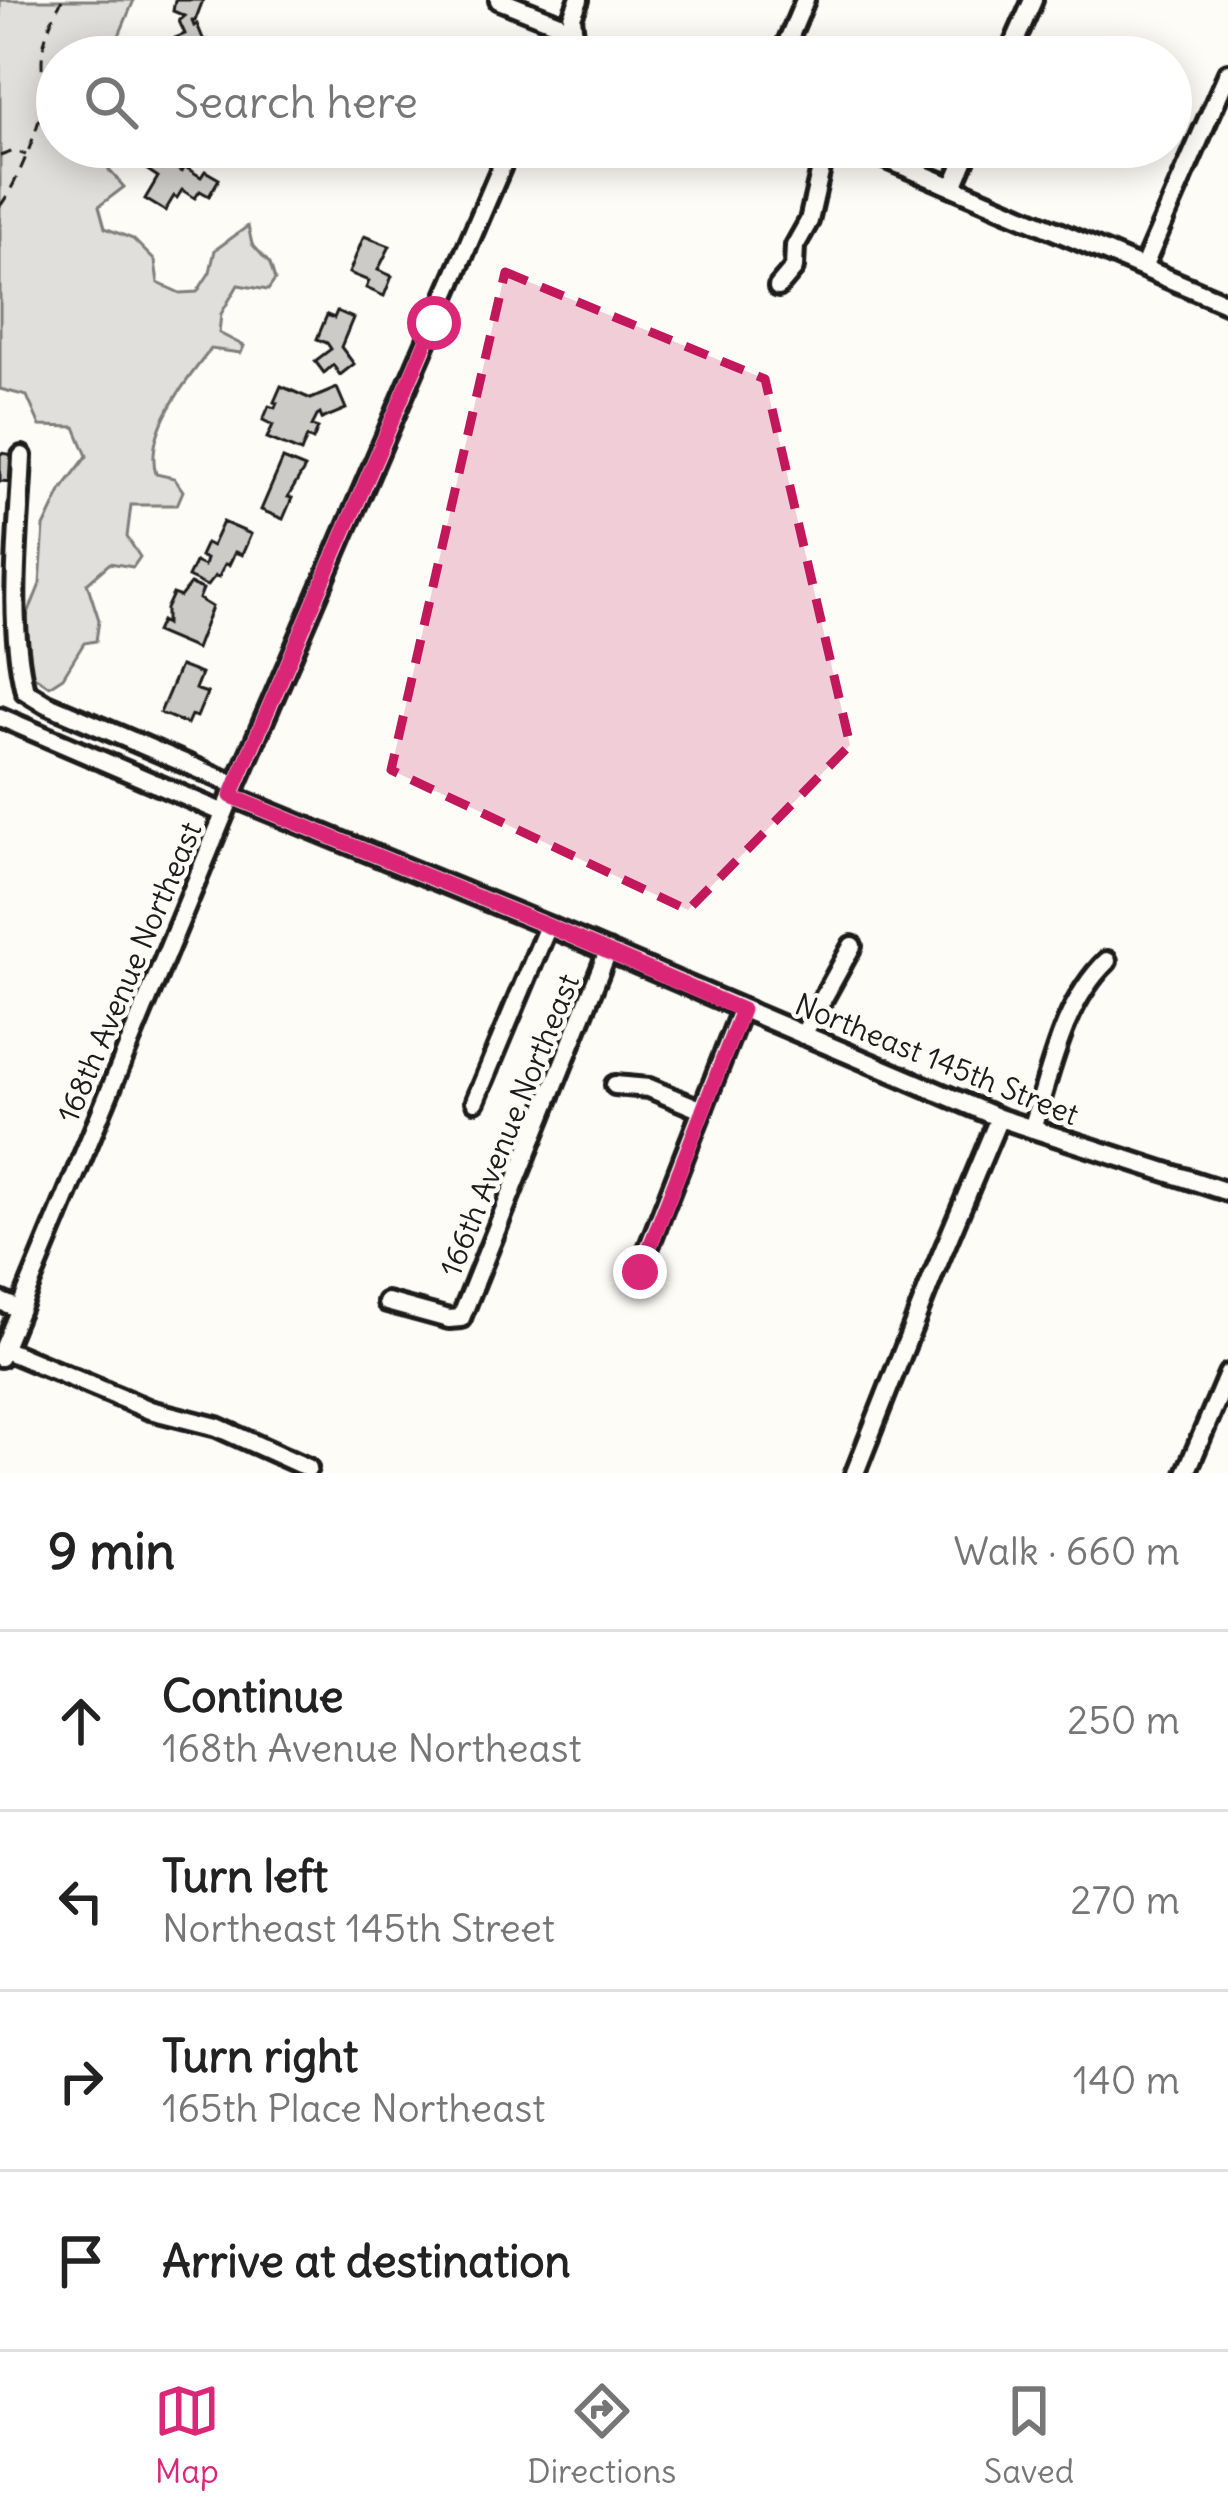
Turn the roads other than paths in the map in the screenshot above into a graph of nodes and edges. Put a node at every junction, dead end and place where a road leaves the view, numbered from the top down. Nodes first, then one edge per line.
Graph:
1 (499, 0) edge
2 (579, 0) edge
3 (805, 0) edge
4 (1033, 0) edge
5 (566, 36) edge
6 (574, 36) edge
7 (790, 36) edge
8 (1017, 36) edge
9 (1228, 73) edge
10 (1192, 155) edge
11 (501, 168) edge
12 (821, 168) edge
13 (908, 168) edge
14 (961, 168) edge
15 (1186, 168) edge
16 (953, 187) junction
17 (1142, 268) junction
18 (778, 287) dead end
19 (1228, 304) edge
20 (22, 456) dead end
21 (0, 716) edge
22 (230, 798) junction
23 (548, 926) junction
24 (852, 946) dead end
25 (608, 951) junction
26 (1107, 962) dead end
27 (742, 1010) junction
28 (802, 1035) junction
29 (615, 1084) dead end
30 (475, 1101) dead end
31 (702, 1110) junction
32 (999, 1118) junction
33 (1032, 1129) junction
34 (1228, 1192) edge
35 (640, 1272) dead end
36 (0, 1301) edge
37 (386, 1302) dead end
38 (19, 1309) junction
39 (2, 1353) edge
40 (1228, 1374) edge
41 (308, 1468) dead end
42 (855, 1473) edge
43 (1186, 1473) edge

1 - 5 street
2 - 6 street
3 - 7 street
4 - 8 street
9 - 10 street
11 - 22 street, 168th Avenue Northeast
12 - 18 street
13 - 16 street
14 - 16 street
15 - 17 street
16 - 17 street
17 - 19 street
20 - 22 street
21 - 22 street, Northeast 145th Street
22 - 23 street, Northeast 145th Street
22 - 38 street, 168th Avenue Northeast
23 - 25 street, Northeast 145th Street
23 - 30 street
24 - 28 street
25 - 27 street, Northeast 145th Street
25 - 37 street, 166th Avenue Northeast
26 - 33 street
27 - 28 street, Northeast 145th Street
27 - 31 street
28 - 32 street, Northeast 145th Street
29 - 31 street
31 - 35 street
32 - 33 street, Northeast 145th Street
32 - 42 street
33 - 34 street, Northeast 145th Street
36 - 38 street
38 - 39 street, 168th Avenue Northeast
39 - 41 street
40 - 43 street

